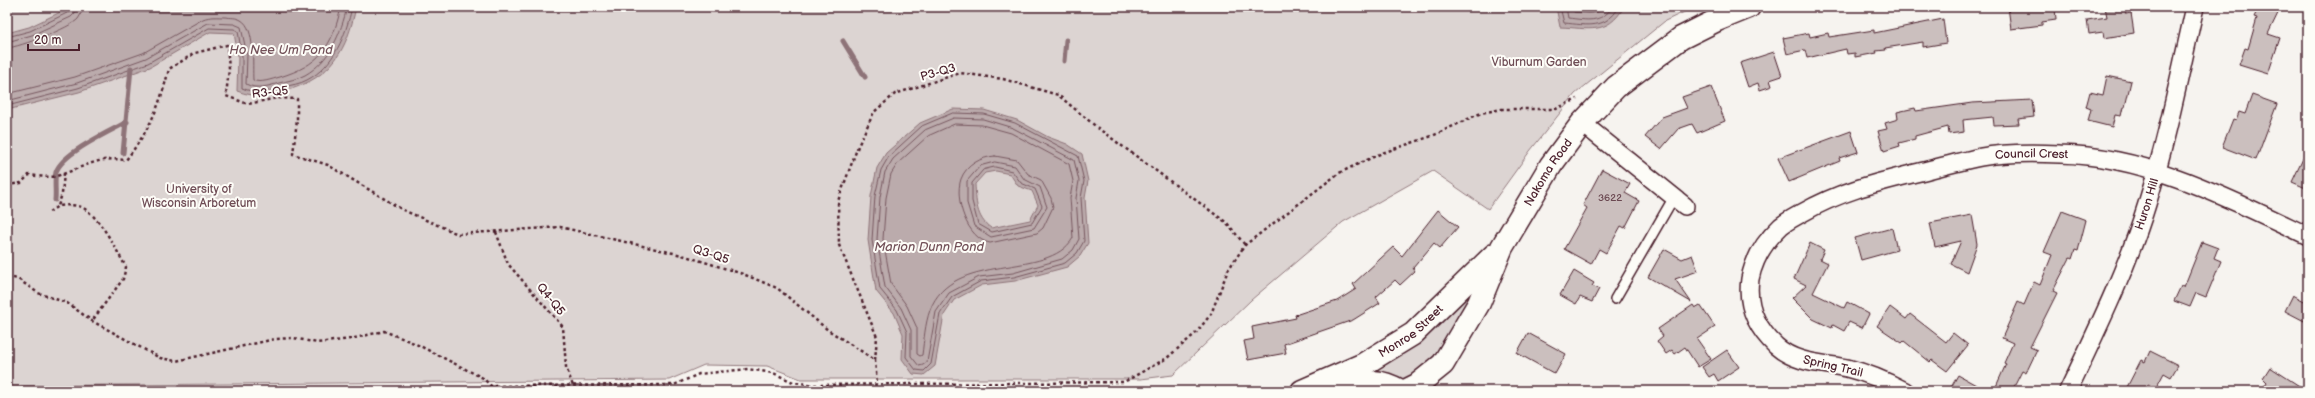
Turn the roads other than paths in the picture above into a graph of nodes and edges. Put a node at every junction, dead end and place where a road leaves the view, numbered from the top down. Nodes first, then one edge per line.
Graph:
1 (1749, 7) edge
2 (2195, 7) edge
3 (1582, 123) junction
4 (2156, 170) junction
5 (1679, 202) joint
6 (2308, 236) edge
7 (1762, 246) joint
8 (1502, 247) junction
9 (1615, 299) dead end
10 (1443, 364) junction
11 (1302, 391) edge
12 (1333, 391) edge
13 (1401, 391) edge
14 (1405, 391) edge
15 (1436, 391) edge
16 (1905, 391) edge
17 (2068, 391) edge

1 - 3 main road, Nakoma Road
2 - 4 street, Huron Hill
3 - 5 street
3 - 8 main road, Nakoma Road
4 - 6 street, Council Crest
4 - 7 street, Council Crest
4 - 17 street, Huron Hill
5 - 9 lane
7 - 16 street, Spring Trail
8 - 10 main road, Nakoma Road
8 - 11 main road, Monroe Street
10 - 14 main road, Nakoma Road
10 - 15 main road
12 - 13 main road

